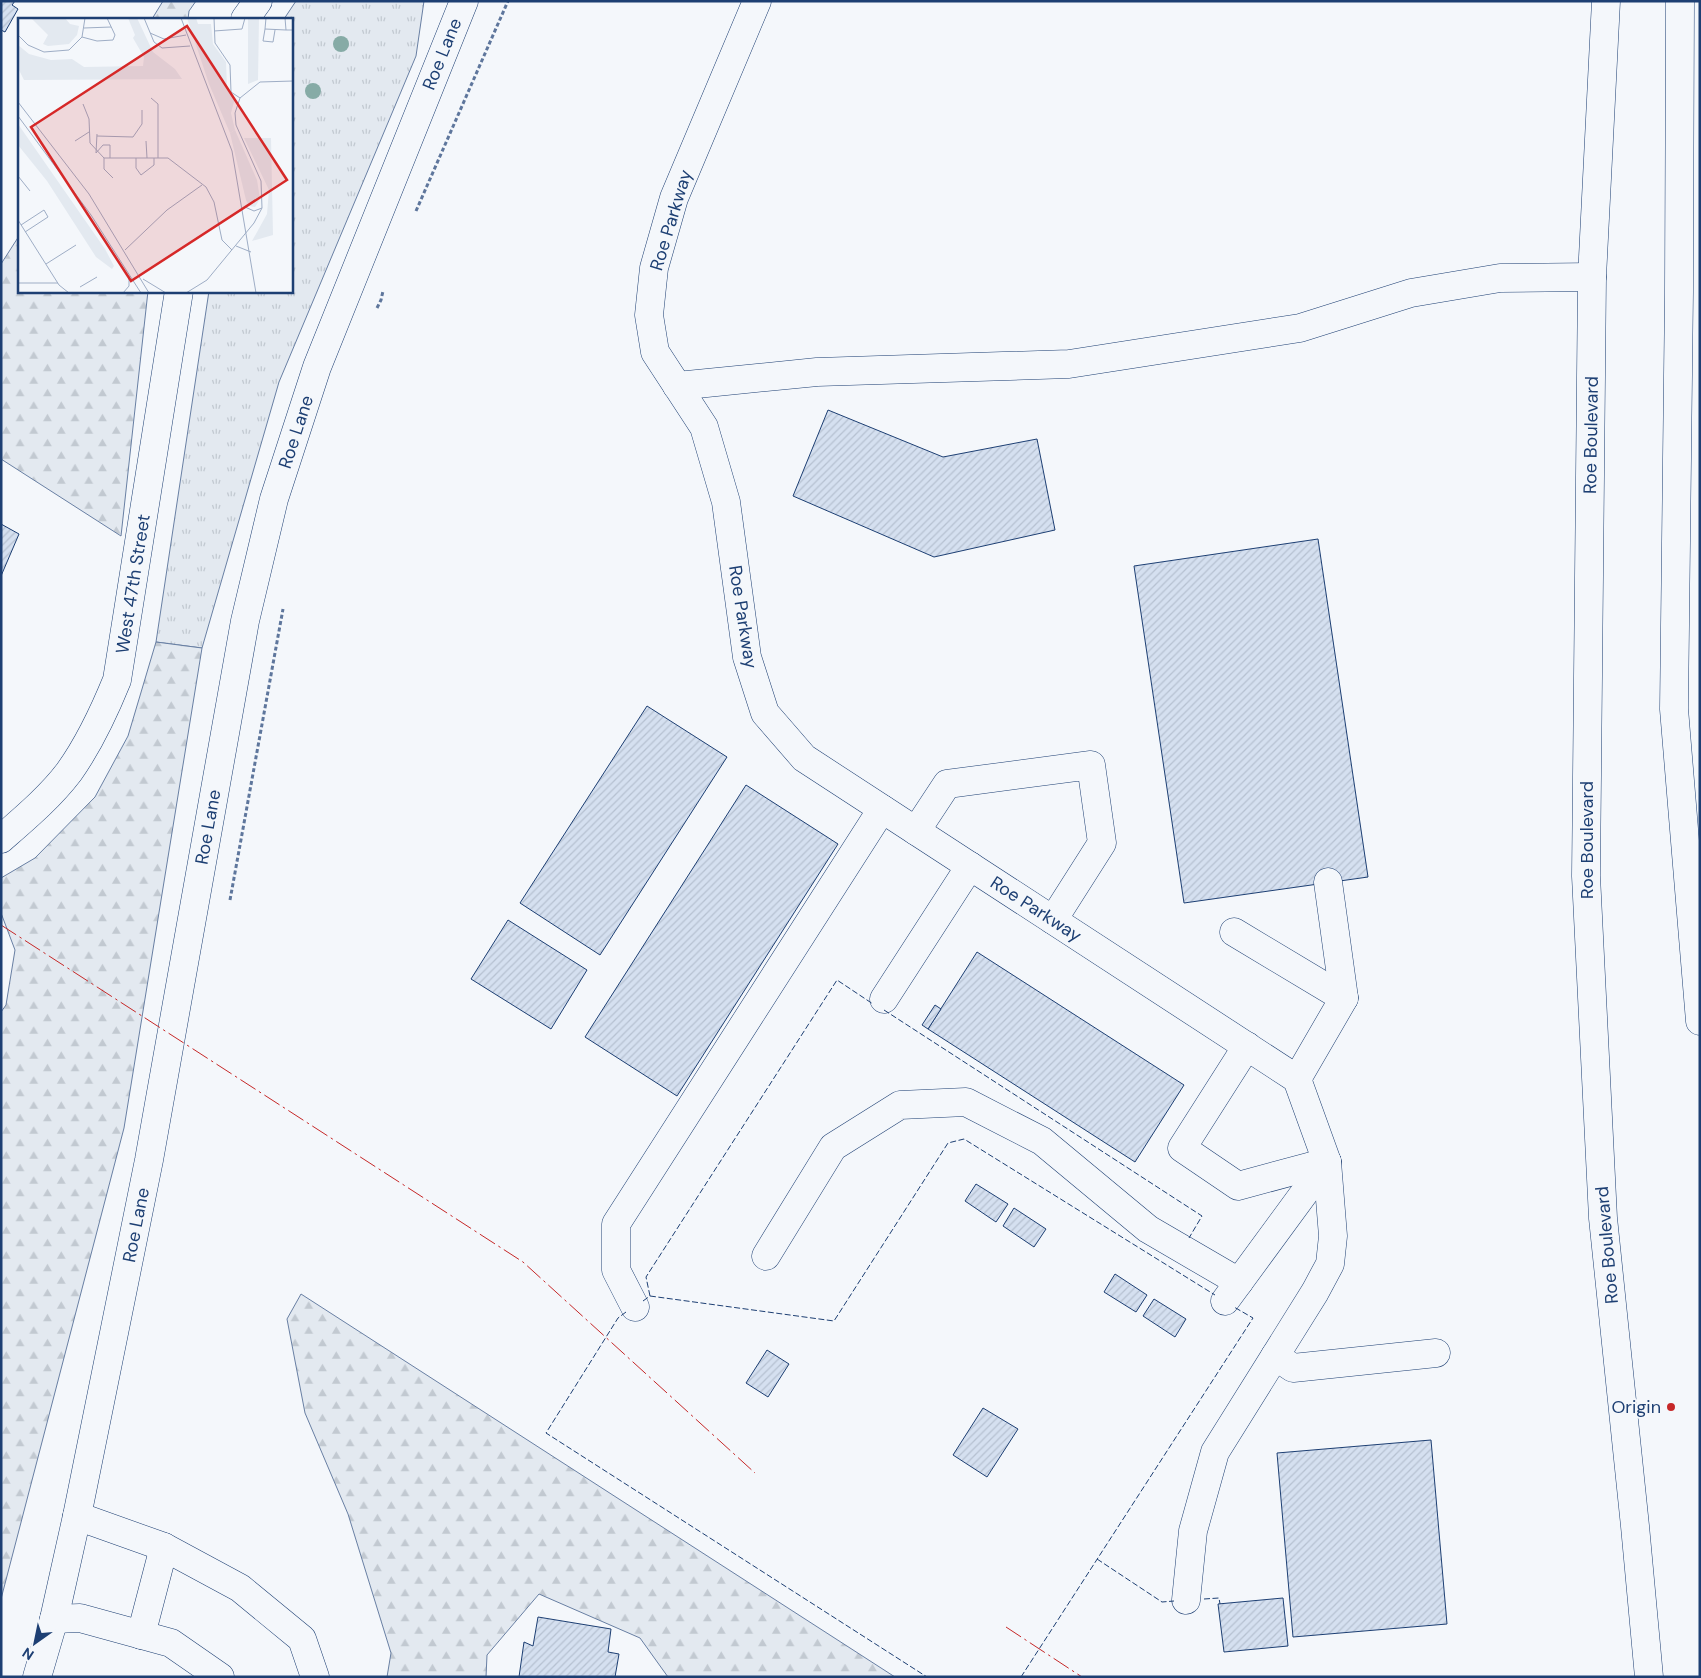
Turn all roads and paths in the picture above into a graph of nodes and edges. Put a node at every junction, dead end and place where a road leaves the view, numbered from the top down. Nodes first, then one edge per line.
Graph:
1 (258, 1) edge
2 (508, 1) edge
3 (757, 1) edge
4 (1606, 1) edge
5 (1680, 1) edge
6 (462, 3) edge
7 (246, 18) edge
8 (1700, 26) edge
9 (1679, 75) junction
10 (412, 219) dead end
11 (1592, 277) junction
12 (385, 283) dead end
13 (179, 292) edge
14 (373, 313) dead end
15 (677, 386) junction
16 (283, 606) dead end
17 (882, 809) junction
18 (916, 832) junction
19 (1, 839) edge
20 (970, 866) junction
21 (1328, 882) dead end
22 (228, 907) dead end
23 (1053, 920) junction
24 (1234, 932) dead end
25 (1344, 998) junction
26 (884, 999) dead end
27 (1700, 1022) edge
28 (1247, 1046) junction
29 (1297, 1079) junction
30 (1327, 1162) junction
31 (766, 1256) dead end
32 (634, 1307) dead end
33 (1436, 1353) dead end
34 (1275, 1356) junction
35 (77, 1516) junction
36 (164, 1547) junction
37 (1186, 1600) dead end
38 (54, 1619) junction
39 (141, 1635) junction
40 (37, 1677) edge
41 (220, 1677) edge
42 (315, 1677) edge
43 (1649, 1677) edge

1 - 7 street
2 - 10 path
3 - 15 street, Roe Parkway
4 - 11 street, Roe Boulevard
5 - 9 street
6 - 35 street, Roe Lane
8 - 9 street
9 - 27 street
11 - 15 street
11 - 43 street, Roe Boulevard
12 - 14 path
13 - 19 street, West 47th Street
15 - 17 street, Roe Parkway
16 - 22 path
17 - 18 street, Roe Parkway
17 - 32 street
18 - 20 street, Roe Parkway
18 - 23 street
20 - 23 street, Roe Parkway
20 - 26 street
21 - 25 street
23 - 28 street, Roe Parkway
24 - 25 street
25 - 29 street
28 - 29 street, Roe Parkway
28 - 30 street
29 - 30 street
30 - 31 street
30 - 34 street
33 - 34 street
34 - 37 street
35 - 36 street
35 - 38 street, Roe Lane
36 - 39 street
36 - 42 street
38 - 39 street
38 - 40 street, Roe Lane
39 - 41 street

